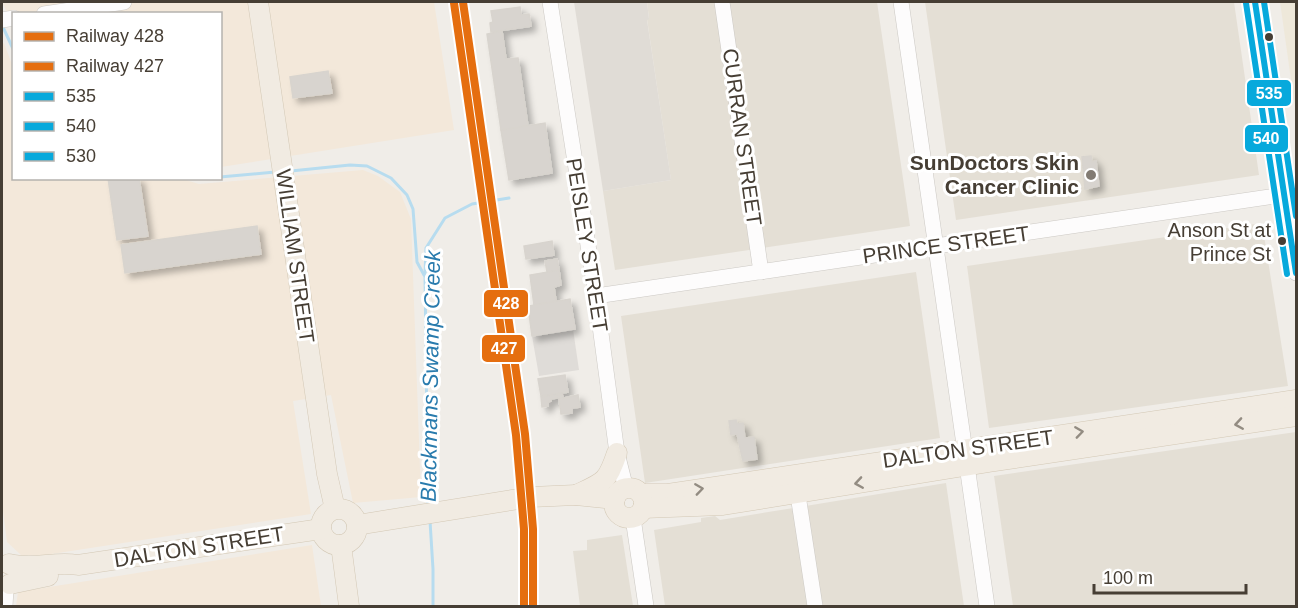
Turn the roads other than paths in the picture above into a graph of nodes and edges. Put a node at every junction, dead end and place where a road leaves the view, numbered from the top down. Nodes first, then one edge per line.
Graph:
1 (124, 2) edge
2 (258, 2) edge
3 (550, 2) edge
4 (723, 2) edge
5 (901, 2) edge
6 (1255, 2) edge
7 (57, 12) edge
8 (1291, 194) edge
9 (936, 246) junction
10 (761, 272) junction
11 (1296, 273) edge
12 (596, 296) junction
13 (1296, 405) edge
14 (617, 453) junction
15 (966, 457) junction
16 (797, 484) junction
17 (576, 495) junction
18 (632, 501) junction
19 (335, 509) junction
20 (357, 525) junction
21 (321, 529) junction
22 (341, 545) junction
23 (5, 560) edge
24 (78, 566) junction
25 (5, 593) edge
26 (348, 606) edge
27 (646, 606) edge
28 (815, 606) edge
29 (987, 606) edge

1 - 7 street
2 - 19 main road, WILLIAM STREET
3 - 12 street, PEISLEY STREET
4 - 10 street, CURRAN STREET
5 - 9 street
6 - 8 street
8 - 9 street, PRINCE STREET
8 - 11 street
9 - 10 street, PRINCE STREET
9 - 15 street
10 - 12 street, PRINCE STREET
12 - 14 street, PEISLEY STREET
13 - 15 main road, DALTON STREET
14 - 17 main road
14 - 18 street, PEISLEY STREET
15 - 16 main road, DALTON STREET
15 - 29 street
16 - 18 main road, DALTON STREET
16 - 28 street
17 - 18 main road, DALTON STREET
17 - 20 main road, DALTON STREET
18 - 27 street, PEISLEY STREET
19 - 20 main road
19 - 21 main road
20 - 22 main road
21 - 22 main road
21 - 24 main road, DALTON STREET
22 - 26 main road
23 - 24 main road, DALTON STREET
23 - 25 main road
24 - 25 main road, DALTON STREET

